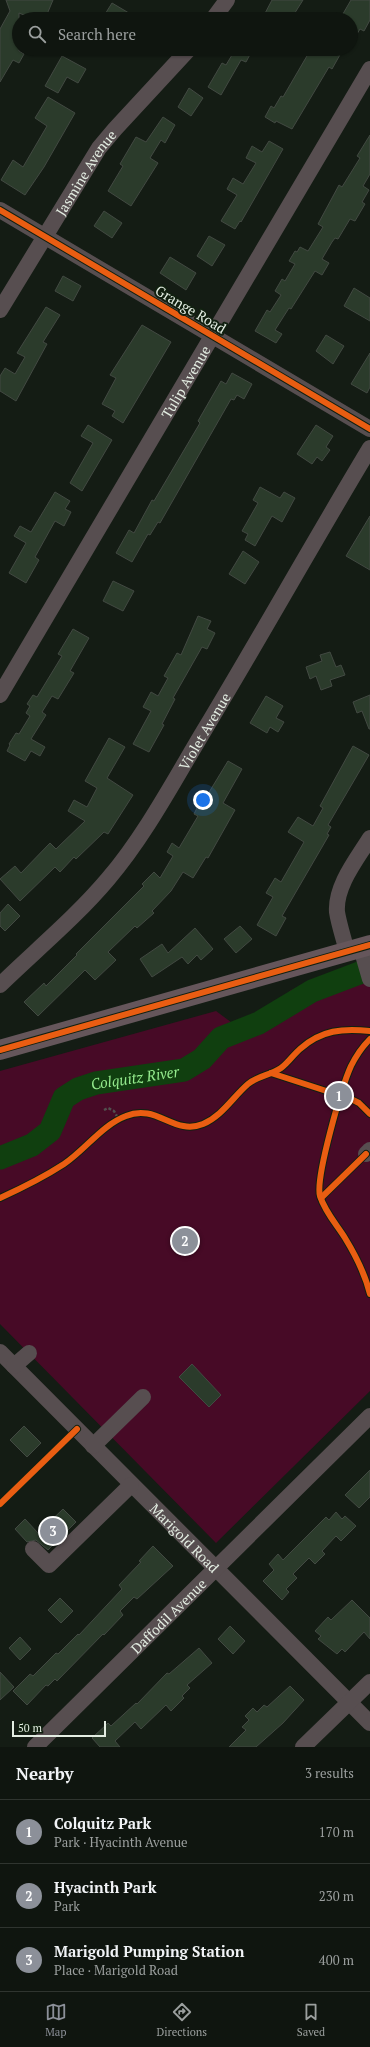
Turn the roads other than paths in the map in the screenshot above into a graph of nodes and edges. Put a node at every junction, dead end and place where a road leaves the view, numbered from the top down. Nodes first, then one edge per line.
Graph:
1 (227, 0) edge
2 (219, 12) edge
3 (183, 56) edge
4 (369, 73) edge
5 (0, 210) edge
6 (44, 236) junction
7 (0, 310) edge
8 (212, 335) junction
9 (370, 429) edge
10 (370, 448) edge
11 (0, 695) edge
12 (370, 838) edge
13 (364, 961) edge
14 (0, 985) edge
15 (0, 1050) edge
16 (0, 1352) edge
17 (28, 1352) dead end
18 (14, 1366) junction
19 (143, 1397) dead end
20 (370, 1416) edge
21 (93, 1446) junction
22 (131, 1484) junction
23 (33, 1548) dead end
24 (215, 1569) junction
25 (370, 1682) edge
26 (349, 1702) junction
27 (370, 1723) edge
28 (35, 1747) edge
29 (304, 1747) edge

1 - 2 street
3 - 6 street, Jasmine Avenue
4 - 8 street, Tulip Avenue
5 - 6 street, Grange Road
6 - 7 street, Jasmine Avenue
6 - 8 street, Grange Road
8 - 9 street, Grange Road
8 - 11 street, Tulip Avenue
10 - 14 street, Violet Avenue
12 - 13 street
13 - 15 main road
16 - 18 street, Marigold Road
17 - 18 street
18 - 21 street, Marigold Road
19 - 21 street
20 - 24 street, Daffodil Avenue
21 - 22 street, Marigold Road
22 - 23 street
22 - 24 street, Marigold Road
24 - 26 street, Marigold Road
24 - 28 street, Daffodil Avenue
25 - 26 street
26 - 27 street, Marigold Road
26 - 29 street

